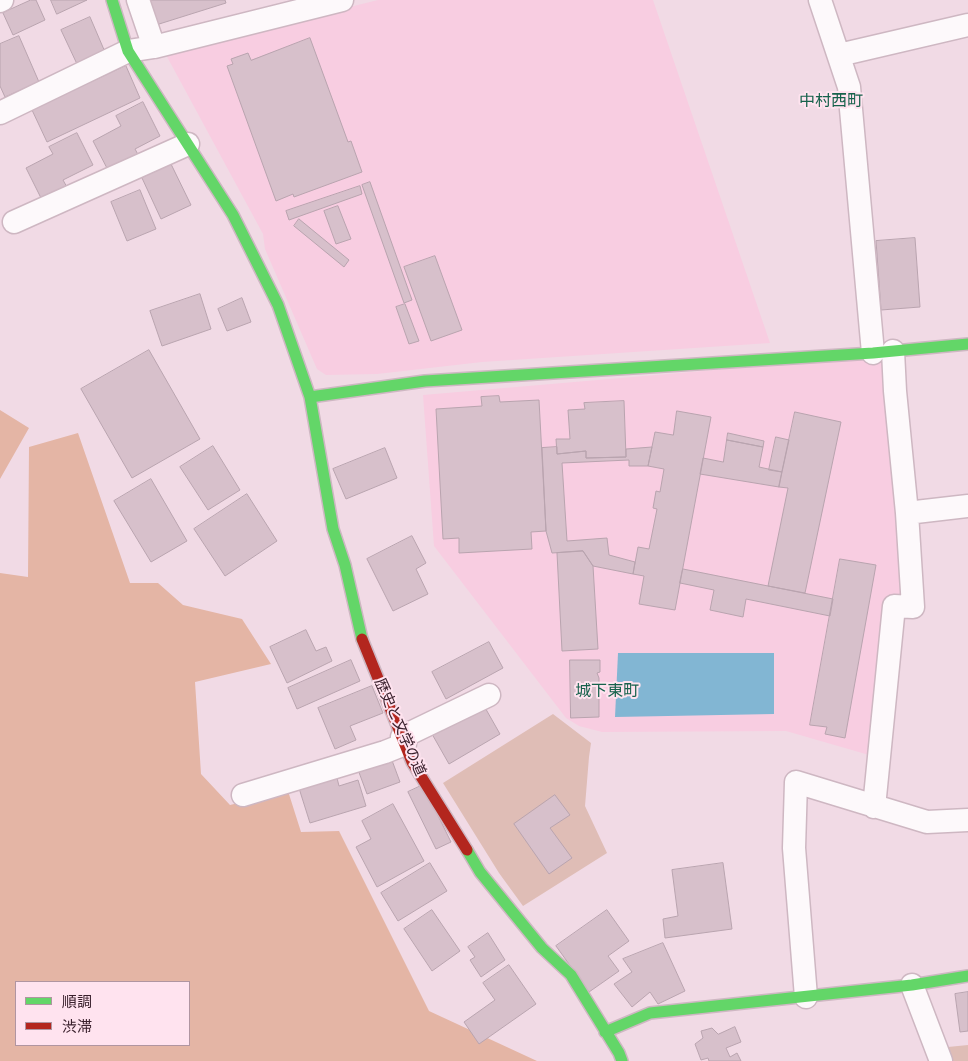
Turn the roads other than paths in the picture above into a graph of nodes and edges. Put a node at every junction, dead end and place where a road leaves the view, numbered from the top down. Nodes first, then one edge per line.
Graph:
1 (112, 0) edge
2 (138, 0) edge
3 (342, 0) edge
4 (820, 0) edge
5 (968, 25) edge
6 (154, 47) junction
7 (128, 51) junction
8 (840, 55) junction
9 (0, 112) edge
10 (188, 144) junction
11 (14, 222) dead end
12 (968, 344) edge
13 (883, 352) junction
14 (310, 398) junction
15 (968, 506) edge
16 (907, 513) junction
17 (489, 695) dead end
18 (403, 741) junction
19 (243, 795) dead end
20 (874, 807) junction
21 (968, 820) edge
22 (968, 976) edge
23 (912, 985) junction
24 (806, 996) junction
25 (605, 1032) junction
26 (617, 1058) edge
27 (941, 1061) edge

1 - 7 street, 歴史と文学の道
2 - 6 street
3 - 6 street
4 - 8 street
5 - 8 street
6 - 7 street
7 - 9 street
7 - 10 street, 歴史と文学の道
8 - 13 street
10 - 11 street
10 - 14 street, 歴史と文学の道
12 - 13 street
13 - 14 street
13 - 16 street
14 - 18 street, 歴史と文学の道
15 - 16 street
16 - 20 street
17 - 18 street
18 - 19 street
18 - 25 street, 歴史と文学の道
20 - 21 street
20 - 24 street
22 - 23 street
23 - 24 street
23 - 27 street
24 - 25 street
25 - 26 street, 歴史と文学の道

